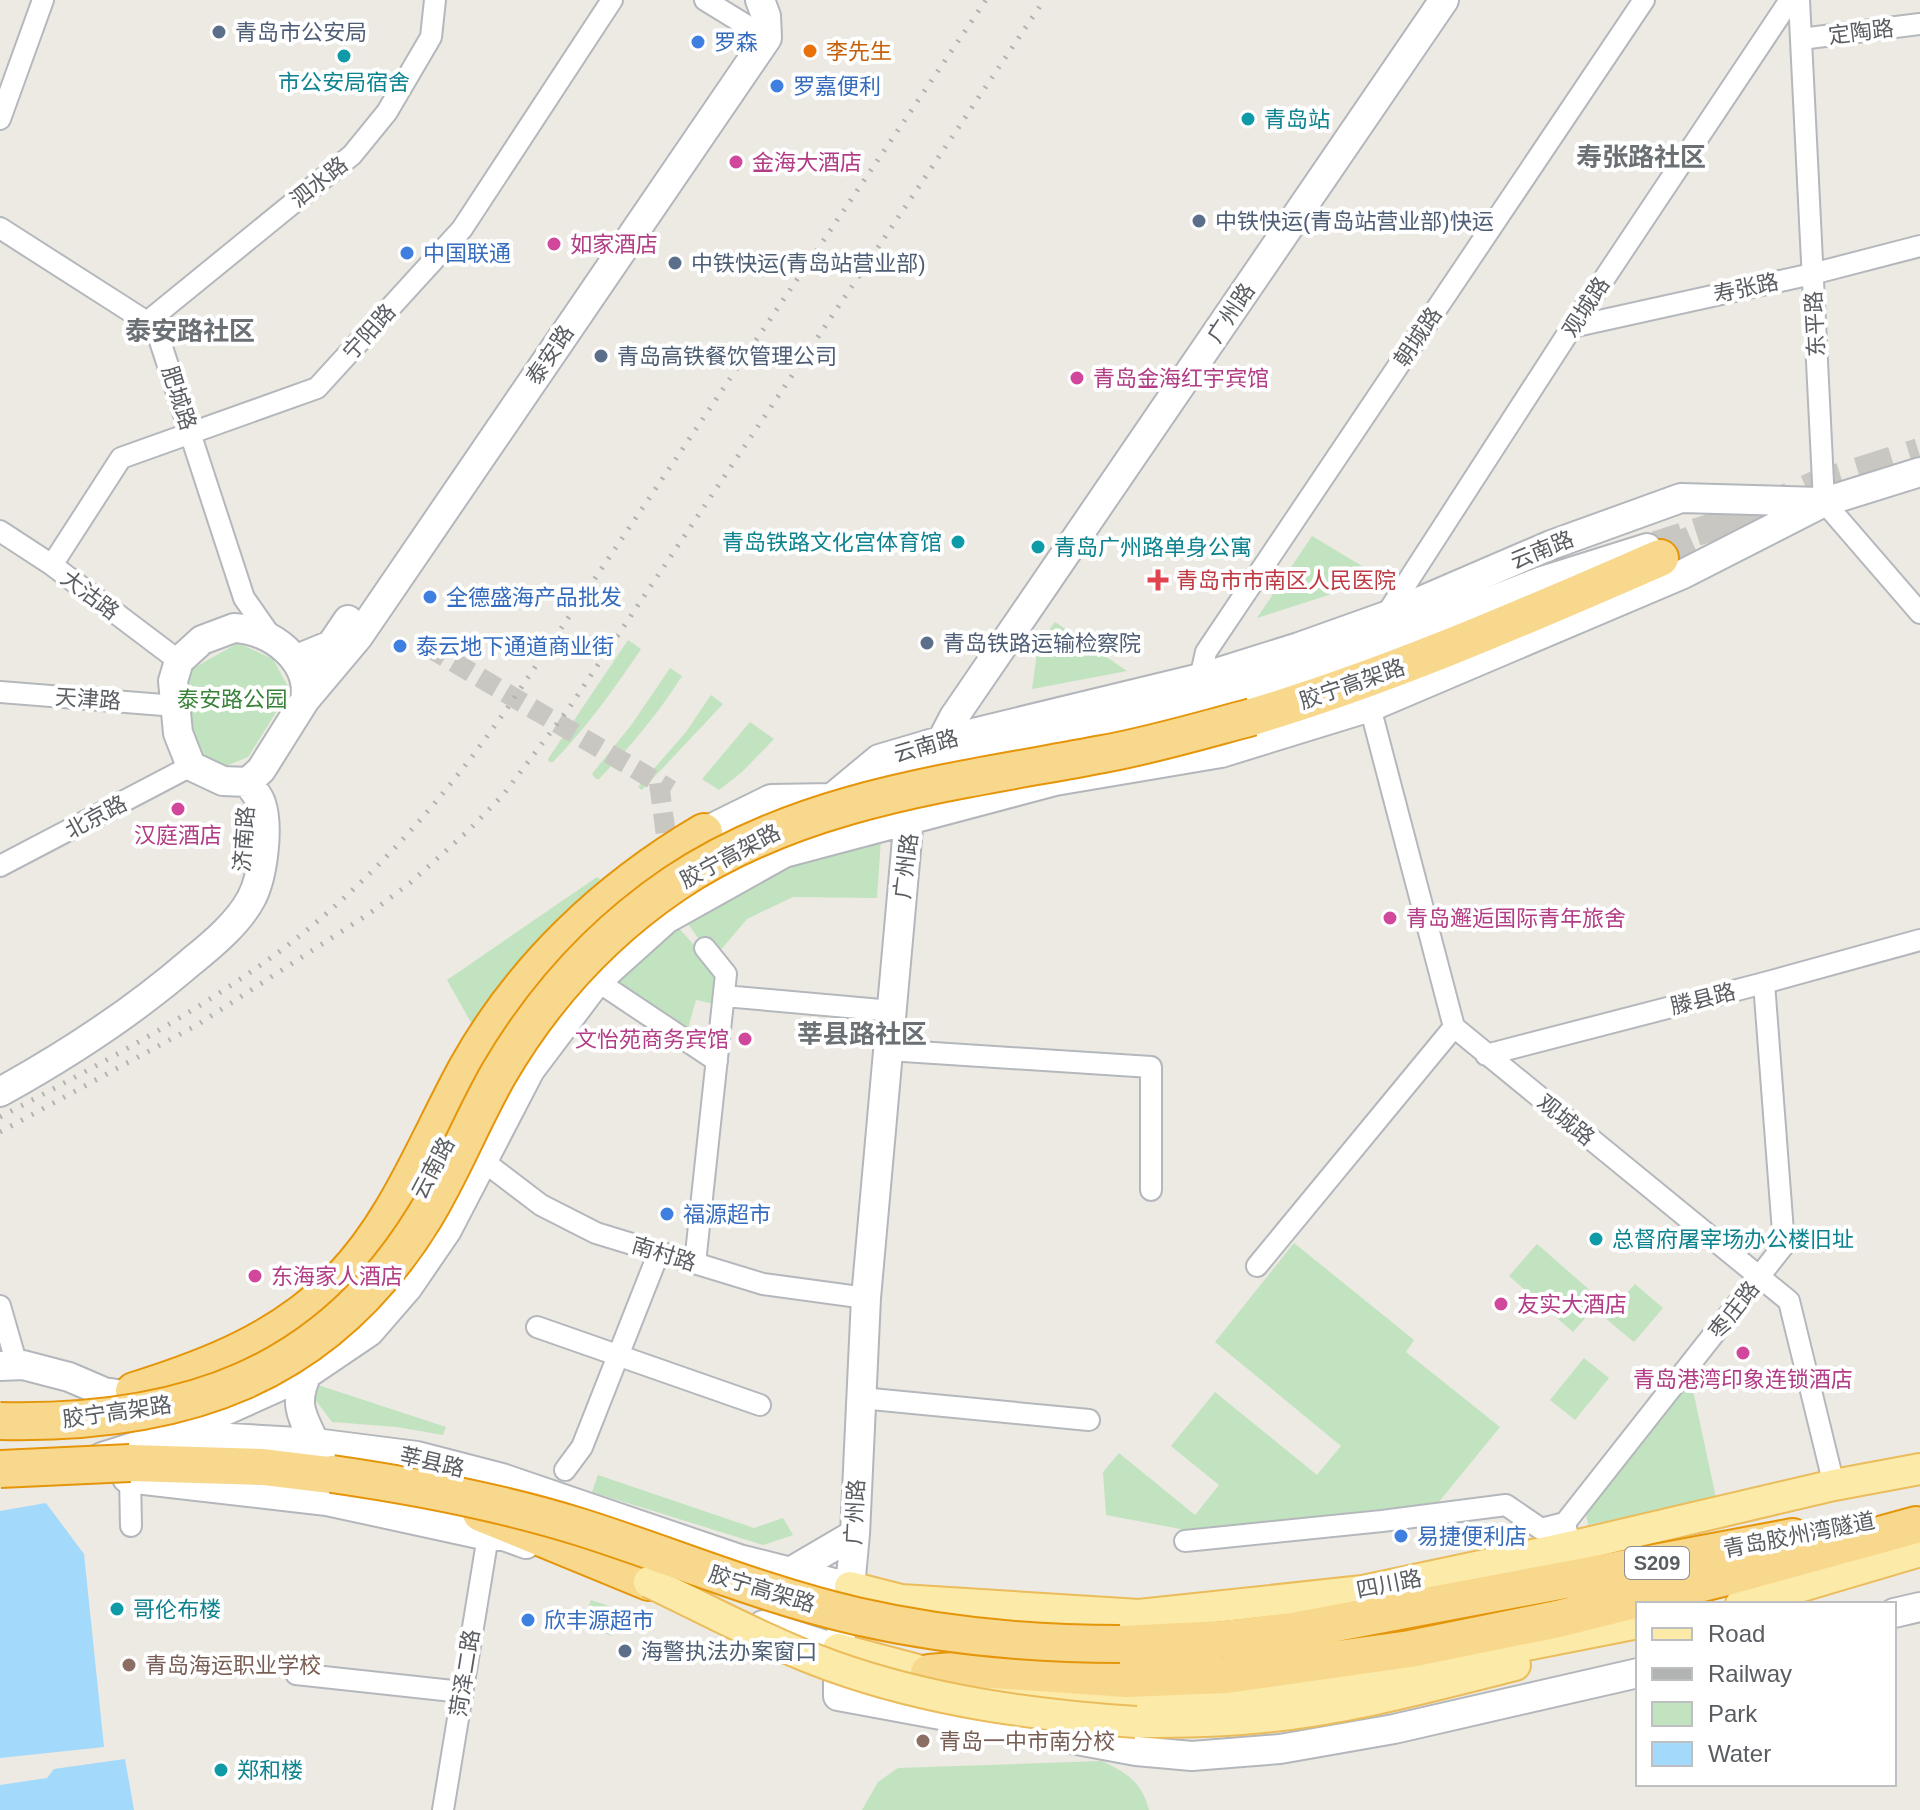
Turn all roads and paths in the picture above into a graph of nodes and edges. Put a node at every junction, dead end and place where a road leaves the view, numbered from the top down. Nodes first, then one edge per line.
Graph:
1 (43, 0) edge
2 (435, 0) edge
3 (612, 0) edge
4 (705, 0) edge
5 (760, 0) edge
6 (1444, 0) edge
7 (1644, 0) edge
8 (1790, 0) edge
9 (1799, 0) edge
10 (1920, 24) edge
11 (759, 34) junction
12 (1801, 39) junction
13 (0, 119) edge
14 (0, 228) edge
15 (1920, 246) edge
16 (1812, 274) junction
17 (147, 322) junction
18 (1572, 327) junction
19 (191, 434) junction
20 (1920, 472) edge
21 (1824, 502) junction
22 (0, 531) edge
23 (1658, 552) joint
24 (52, 565) junction
25 (244, 598) junction
26 (1920, 613) edge
27 (1386, 616) junction
28 (234, 628) junction
29 (297, 659) junction
30 (179, 661) junction
31 (1200, 678) junction
32 (0, 692) edge
33 (305, 700) junction
34 (176, 706) junction
35 (1370, 707) junction
36 (935, 752) junction
37 (191, 766) junction
38 (248, 782) junction
39 (832, 798) junction
40 (913, 817) junction
41 (704, 832) joint
42 (0, 866) edge
43 (1920, 940) edge
44 (705, 948) dead end
45 (597, 981) junction
46 (1764, 983) junction
47 (724, 996) junction
48 (892, 1011) junction
49 (1454, 1027) junction
50 (888, 1050) junction
51 (1486, 1055) junction
52 (717, 1061) junction
53 (0, 1074) edge
54 (0, 1092) edge
55 (450, 1136) junction
56 (482, 1160) junction
57 (1151, 1190) dead end
58 (659, 1252) junction
59 (695, 1263) junction
60 (1257, 1266) dead end
61 (1760, 1277) junction
62 (866, 1298) junction
63 (0, 1306) edge
64 (537, 1327) dead end
65 (618, 1355) junction
66 (8, 1366) edge
67 (307, 1374) junction
68 (143, 1398) junction
69 (861, 1398) junction
70 (0, 1404) edge
71 (760, 1405) dead end
72 (70, 1413) junction
73 (1089, 1420) dead end
74 (0, 1421) edge
75 (171, 1435) junction
76 (324, 1458) junction
77 (0, 1466) edge
78 (1920, 1469) edge
79 (565, 1470) dead end
80 (130, 1471) junction
81 (48, 1475) junction
82 (0, 1480) edge
83 (1834, 1485) junction
84 (131, 1526) dead end
85 (1916, 1530) edge
86 (855, 1534) junction
87 (1568, 1535) junction
88 (488, 1536) junction
89 (1185, 1541) dead end
90 (790, 1572) junction
91 (649, 1582) joint
92 (850, 1587) junction
93 (1746, 1602) edge
94 (1920, 1607) edge
95 (1403, 1611) joint
96 (1896, 1613) edge
97 (1636, 1624) edge
98 (1636, 1625) edge
99 (838, 1649) junction
100 (929, 1673) junction
101 (1636, 1673) edge
102 (296, 1674) dead end
103 (462, 1692) junction
104 (443, 1810) edge

1 - 13 street
2 - 17 street, 泗水路
3 - 19 street, 宁阳路
4 - 11 street
5 - 11 main road
6 - 36 main road, 广州路
7 - 31 street, 朝城路
8 - 18 street, 观城路
9 - 12 street, 东平路
10 - 12 street, 定陶路
11 - 29 main road, 泰安路
11 - 33 main road, 泰安路
12 - 16 street, 东平路
14 - 17 street, 肥城路
15 - 16 street, 寿张路
16 - 18 street, 寿张路
16 - 21 street, 东平路
17 - 19 street, 肥城路
18 - 27 street, 观城路
19 - 24 street, 宁阳路
19 - 25 street, 肥城路
20 - 21 main road, 云南路
21 - 26 street
21 - 27 main road, 云南路
21 - 35 main road, 云南路
22 - 24 street, 大沽路
23 - 36 main road
23 - 74 highway, 胶宁高架路, bridge
24 - 30 street, 大沽路
25 - 28 street
25 - 29 street, 肥城路
27 - 31 main road, 云南路
28 - 29 main road
28 - 30 main road
29 - 33 main road
30 - 34 main road
31 - 36 main road, 云南路
32 - 34 street, 天津路
33 - 38 main road
34 - 37 main road
35 - 40 main road, 云南路
35 - 49 street
36 - 39 main road, 云南路
36 - 40 main road, 广州路
37 - 38 main road
37 - 42 street, 北京路
38 - 53 main road, 济南路
38 - 54 main road, 济南路
39 - 41 main road
39 - 55 main road, 云南路
40 - 45 main road, 云南路
40 - 48 main road, 广州路
41 - 70 highway
43 - 46 street, 滕县路
44 - 47 street
45 - 52 street
45 - 56 main road, 云南路
46 - 51 street, 滕县路
46 - 61 street, 枣庄路
47 - 48 street
47 - 52 street
48 - 50 main road, 广州路
49 - 51 street, 观城路
49 - 60 street
50 - 57 street
50 - 62 main road, 广州路
51 - 61 street, 观城路
52 - 59 street
55 - 56 street, 南村路
55 - 68 main road, 云南路
56 - 58 street, 南村路
56 - 67 main road, 云南路
58 - 59 street, 南村路
58 - 65 street
59 - 62 street, 南村路
61 - 83 street, 观城路
61 - 87 street, 枣庄路
62 - 69 main road, 广州路
63 - 66 street
64 - 65 street
65 - 71 street
65 - 79 street
66 - 68 main road
67 - 75 main road, 云南路
67 - 76 main road
68 - 72 main road, 云南路
69 - 73 street
69 - 86 main road, 广州路
70 - 72 main road, 莘县路
72 - 75 main road, 莘县路
75 - 76 main road, 莘县路
75 - 81 main road, 云南路
76 - 80 highway, 胶宁高架路
76 - 90 main road, 莘县路
76 - 91 highway, bridge
76 - 95 highway, 胶宁高架路, bridge
77 - 80 highway, 胶宁高架路, bridge
78 - 83 main road, 四川路
80 - 81 main road
80 - 84 street
80 - 88 main road
81 - 82 main road
83 - 87 main road, 四川路
85 - 93 main road
85 - 95 highway, 青岛胶州湾隧道 / S209
85 - 100 highway
86 - 90 main road
86 - 92 main road, 广州路
87 - 89 street
87 - 92 main road, 四川路
88 - 99 main road
88 - 103 street, 菏泽二路
90 - 92 main road, 莘县路
91 - 98 main road, bridge
92 - 99 main road, 广州路
94 - 96 main road
97 - 100 main road
99 - 100 main road
99 - 101 main road, 广州路
102 - 103 street
103 - 104 street, 菏泽二路

